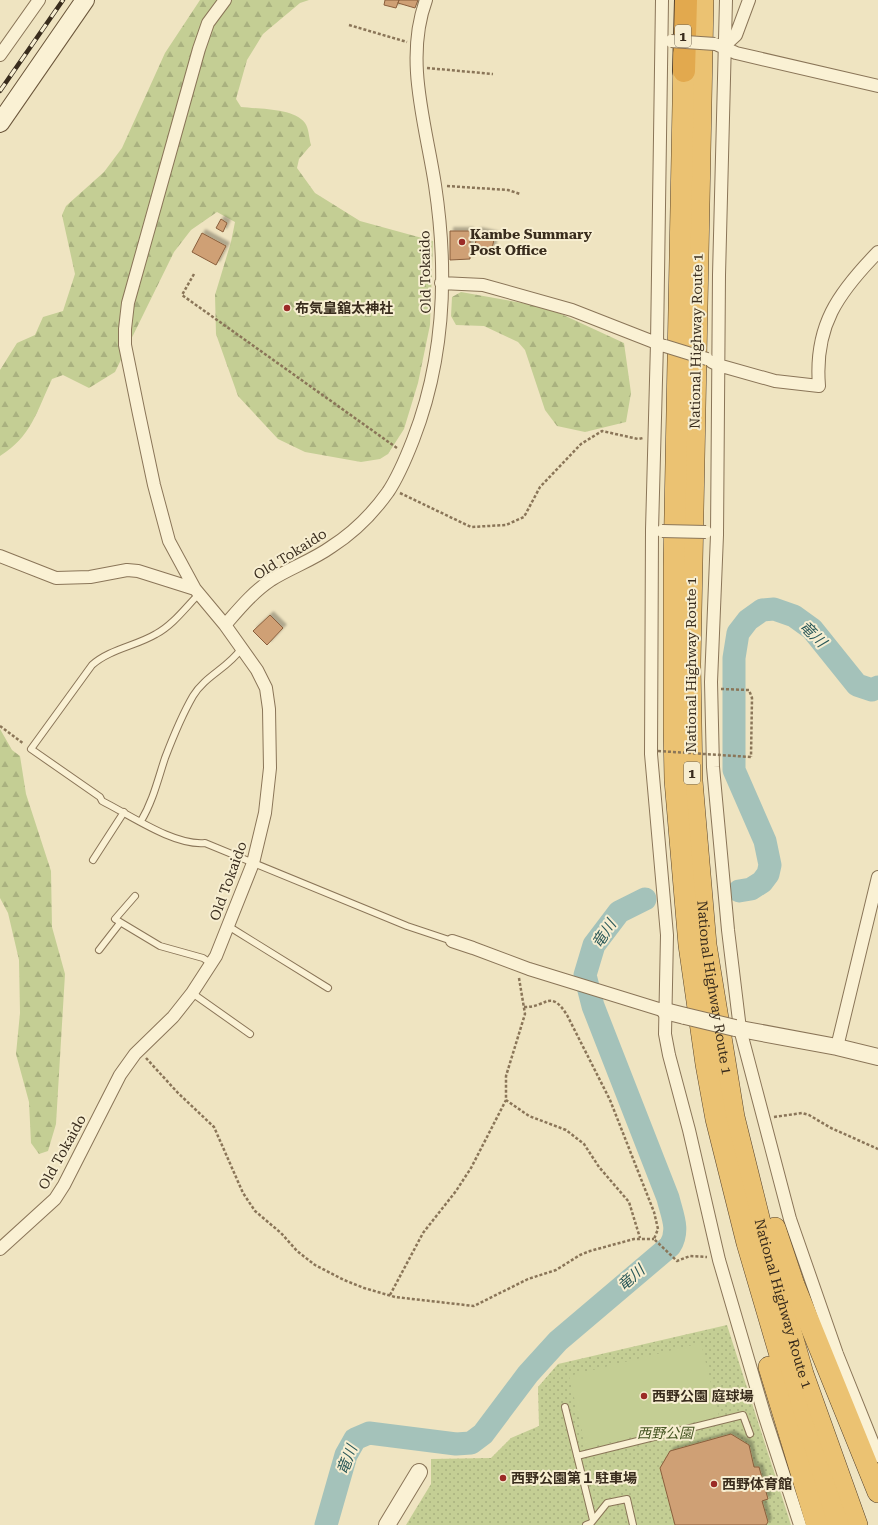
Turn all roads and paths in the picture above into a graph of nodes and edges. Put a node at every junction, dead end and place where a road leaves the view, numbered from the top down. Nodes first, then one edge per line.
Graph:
1 (39, 0) edge
2 (85, 0) edge
3 (225, 0) edge
4 (426, 0) edge
5 (662, 0) edge
6 (682, 0) edge
7 (686, 0) edge
8 (703, 0) edge
9 (726, 0) edge
10 (749, 0) edge
11 (349, 25) dead end
12 (667, 42) junction
13 (417, 45) junction
14 (720, 45) junction
15 (0, 55) edge
16 (417, 67) junction
17 (684, 71) junction
18 (493, 74) dead end
19 (878, 86) edge
20 (0, 123) edge
21 (435, 185) junction
22 (520, 194) dead end
23 (878, 252) edge
24 (194, 274) dead end
25 (441, 283) junction
26 (661, 345) junction
27 (718, 365) junction
28 (655, 436) junction
29 (407, 456) junction
30 (388, 491) junction
31 (657, 531) junction
32 (712, 534) junction
33 (0, 556) edge
34 (197, 591) junction
35 (224, 625) junction
36 (241, 649) junction
37 (720, 689) dead end
38 (0, 726) edge
39 (31, 749) junction
40 (658, 751) dead end
41 (124, 812) junction
42 (141, 821) junction
43 (93, 860) dead end
44 (253, 863) junction
45 (878, 877) edge
46 (134, 896) dead end
47 (120, 923) junction
48 (228, 926) junction
49 (452, 941) joint
50 (99, 950) dead end
51 (212, 964) junction
52 (518, 966) junction
53 (328, 988) dead end
54 (192, 993) junction
55 (524, 1007) junction
56 (665, 1011) junction
57 (737, 1028) junction
58 (250, 1034) dead end
59 (837, 1047) junction
60 (139, 1050) junction
61 (878, 1057) edge
62 (715, 1064) junction
63 (506, 1100) junction
64 (764, 1119) junction
65 (878, 1149) edge
66 (640, 1238) junction
67 (655, 1239) junction
68 (660, 1244) dead end
69 (0, 1249) edge
70 (674, 1258) junction
71 (719, 1260) junction
72 (390, 1295) junction
73 (565, 1406) dead end
74 (750, 1434) dead end
75 (578, 1456) junction
76 (878, 1456) edge
77 (419, 1472) dead end
78 (878, 1492) edge
79 (593, 1520) junction
80 (387, 1525) edge
81 (586, 1525) edge
82 (633, 1525) edge
83 (800, 1525) edge
84 (817, 1525) edge
85 (838, 1525) edge
86 (857, 1525) edge

1 - 15 street
2 - 20 main road
3 - 34 street
4 - 13 street, Old Tokaido
5 - 12 street
6 - 17 highway, National Highway Route 1 / 1
7 - 17 highway, 1
8 - 62 highway, National Highway Route 1 / 1
9 - 14 street
10 - 14 street
11 - 13 path
12 - 14 street, bridge
12 - 26 street
13 - 16 street, Old Tokaido
14 - 19 street
14 - 27 street
16 - 18 path
16 - 21 street, Old Tokaido
17 - 62 highway, National Highway Route 1 / 1
21 - 22 path
21 - 25 street, Old Tokaido
23 - 27 street
24 - 29 path
25 - 26 street
25 - 29 street, Old Tokaido
26 - 27 street, bridge
26 - 28 street
27 - 32 street
28 - 30 path
28 - 31 street
29 - 30 street, Old Tokaido
30 - 35 street, Old Tokaido
31 - 32 street, bridge
31 - 56 street
32 - 57 street
33 - 34 street
34 - 35 street
34 - 39 lane
35 - 36 street, Old Tokaido
36 - 42 lane
36 - 44 street, Old Tokaido
37 - 40 path, bridge
38 - 39 path
39 - 41 lane
41 - 42 lane
41 - 43 lane
42 - 44 lane
44 - 48 street, Old Tokaido
44 - 49 lane
45 - 59 street
46 - 47 lane
47 - 50 lane
47 - 51 lane
48 - 51 street, Old Tokaido
48 - 53 lane
49 - 52 street
51 - 54 street, Old Tokaido
52 - 55 path
52 - 56 street
54 - 58 lane
54 - 60 street, Old Tokaido
55 - 63 path
55 - 67 path
56 - 57 street, bridge
56 - 71 street
57 - 59 street
57 - 64 street
59 - 61 street
60 - 69 street, Old Tokaido
60 - 72 path
62 - 78 highway
62 - 84 highway
62 - 85 highway, National Highway Route 1 / 1
62 - 86 highway, National Highway Route 1 / 1
63 - 66 path
63 - 72 path
64 - 65 path
64 - 76 street
66 - 67 path
66 - 72 path
67 - 70 path
68 - 70 path
70 - 71 path
71 - 83 street
73 - 75 lane
74 - 75 lane
75 - 79 lane
77 - 80 street
79 - 81 lane
79 - 82 lane

